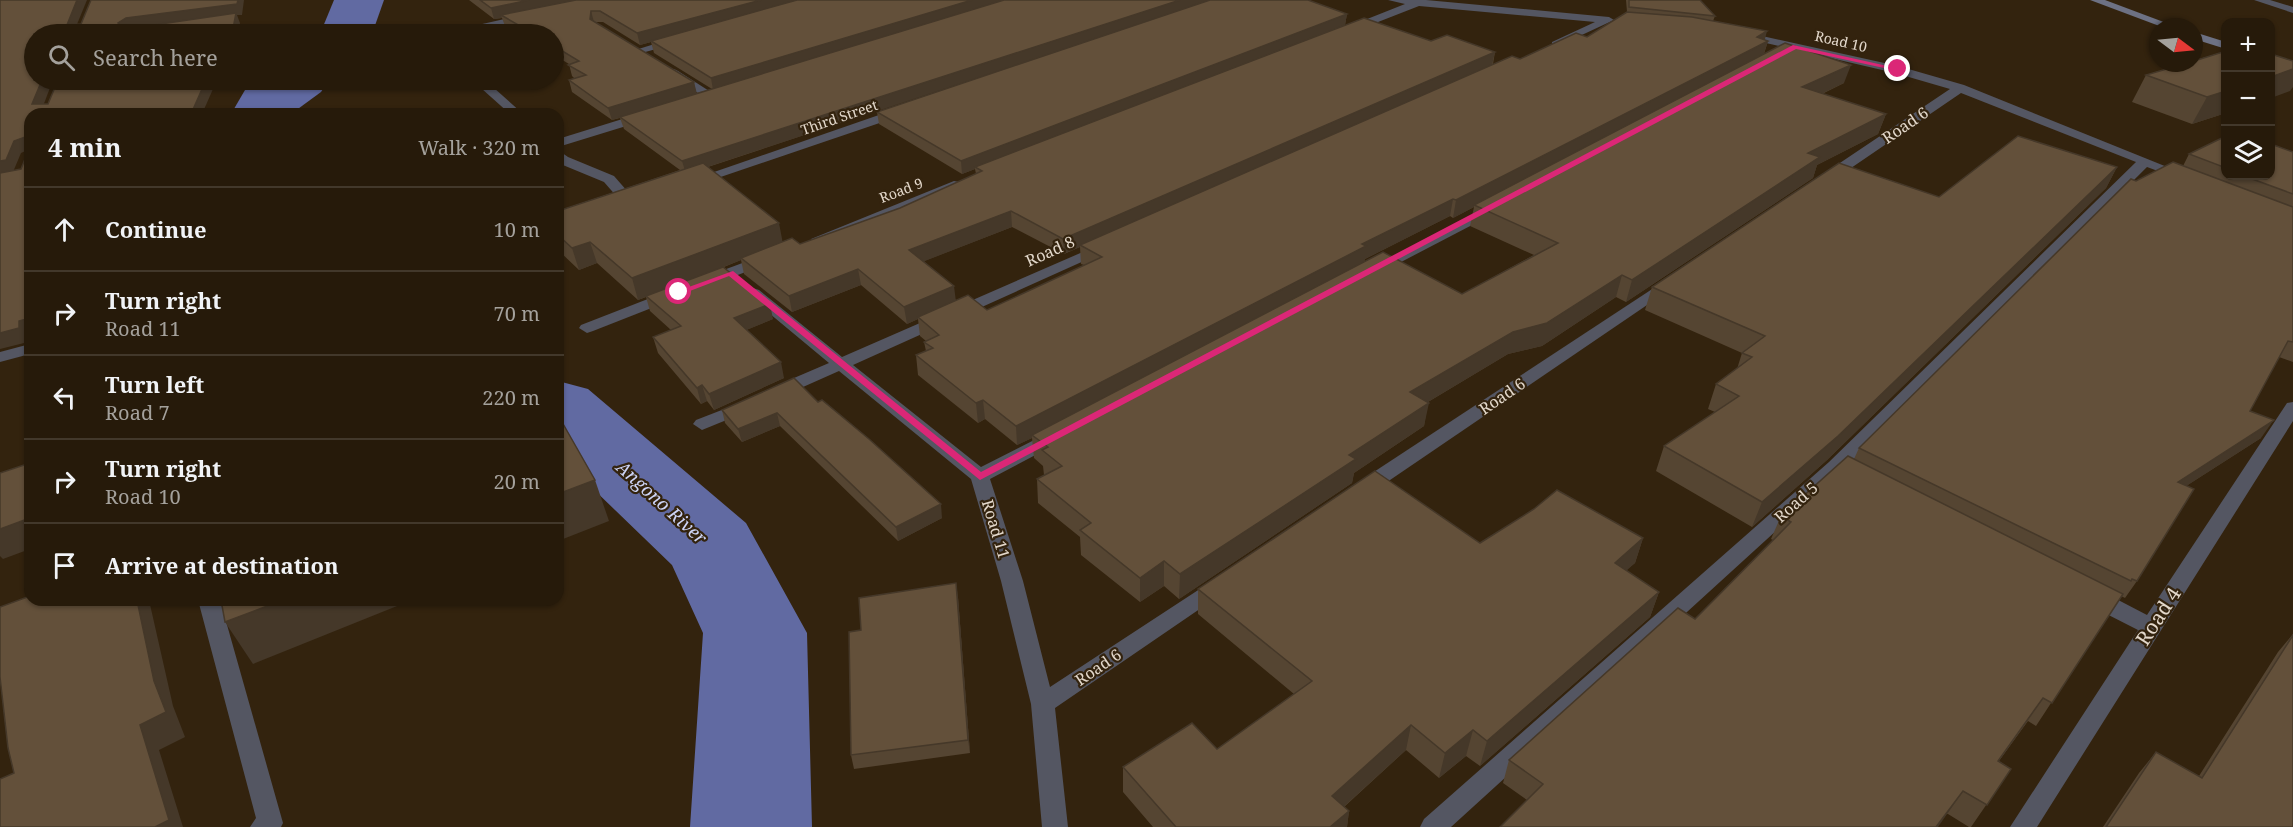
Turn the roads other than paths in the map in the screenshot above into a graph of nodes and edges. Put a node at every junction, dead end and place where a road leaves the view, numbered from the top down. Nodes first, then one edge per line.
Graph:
1 (1393, 0) edge
2 (2095, 0) edge
3 (2259, 0) edge
4 (1419, 3) junction
5 (2293, 10) edge
6 (534, 16) edge
7 (2149, 19) edge
8 (494, 24) edge
9 (1728, 32) edge
10 (1341, 33) edge
11 (2203, 38) edge
12 (682, 39) edge
13 (2221, 44) edge
14 (1795, 46) junction
15 (1544, 50) edge
16 (1775, 57) edge
17 (1960, 88) junction
18 (489, 90) edge
19 (690, 103) edge
20 (913, 107) edge
21 (510, 108) edge
22 (657, 113) edge
23 (564, 141) edge
24 (564, 160) edge
25 (2145, 161) junction
26 (963, 182) edge
27 (2198, 182) edge
28 (687, 184) edge
29 (1812, 187) edge
30 (631, 203) edge
31 (1502, 203) edge
32 (808, 243) edge
33 (1111, 244) edge
34 (774, 256) edge
35 (730, 273) junction
36 (1684, 273) edge
37 (1356, 279) edge
38 (586, 328) dead end
39 (24, 351) edge
40 (0, 357) edge
41 (840, 365) junction
42 (2293, 406) edge
43 (702, 424) dead end
44 (1064, 433) edge
45 (1836, 466) junction
46 (980, 476) junction
47 (1857, 477) edge
48 (1349, 499) edge
49 (1231, 578) edge
50 (2078, 589) edge
51 (211, 606) edge
52 (2151, 627) junction
53 (1043, 704) junction
54 (263, 827) edge
55 (1055, 827) edge
56 (1433, 827) edge
57 (2023, 827) edge

1 - 4 street
2 - 7 main road
3 - 5 street
4 - 10 street
4 - 15 street
6 - 8 street
9 - 14 street, Road 10
11 - 13 main road
12 - 19 street
14 - 16 street
14 - 17 street, Road 10
17 - 25 street, Road 10
17 - 29 street, Road 6
18 - 21 street
20 - 28 street, Third Street
22 - 23 street
24 - 30 street
25 - 27 street, Road 10
25 - 45 street, Road 5
26 - 32 street, Road 9
31 - 37 street
33 - 41 street, Road 8
34 - 35 street
35 - 38 street
35 - 41 street, Road 11
36 - 48 street, Road 6
39 - 40 street
41 - 43 street, Road 8
41 - 46 street, Road 11
42 - 52 street, Road 4
44 - 46 street
45 - 47 street
45 - 56 street, Road 5
46 - 53 street, Road 11
49 - 53 street, Road 6
50 - 52 street
51 - 54 street
52 - 57 street, Road 4
53 - 55 street, Road 11

